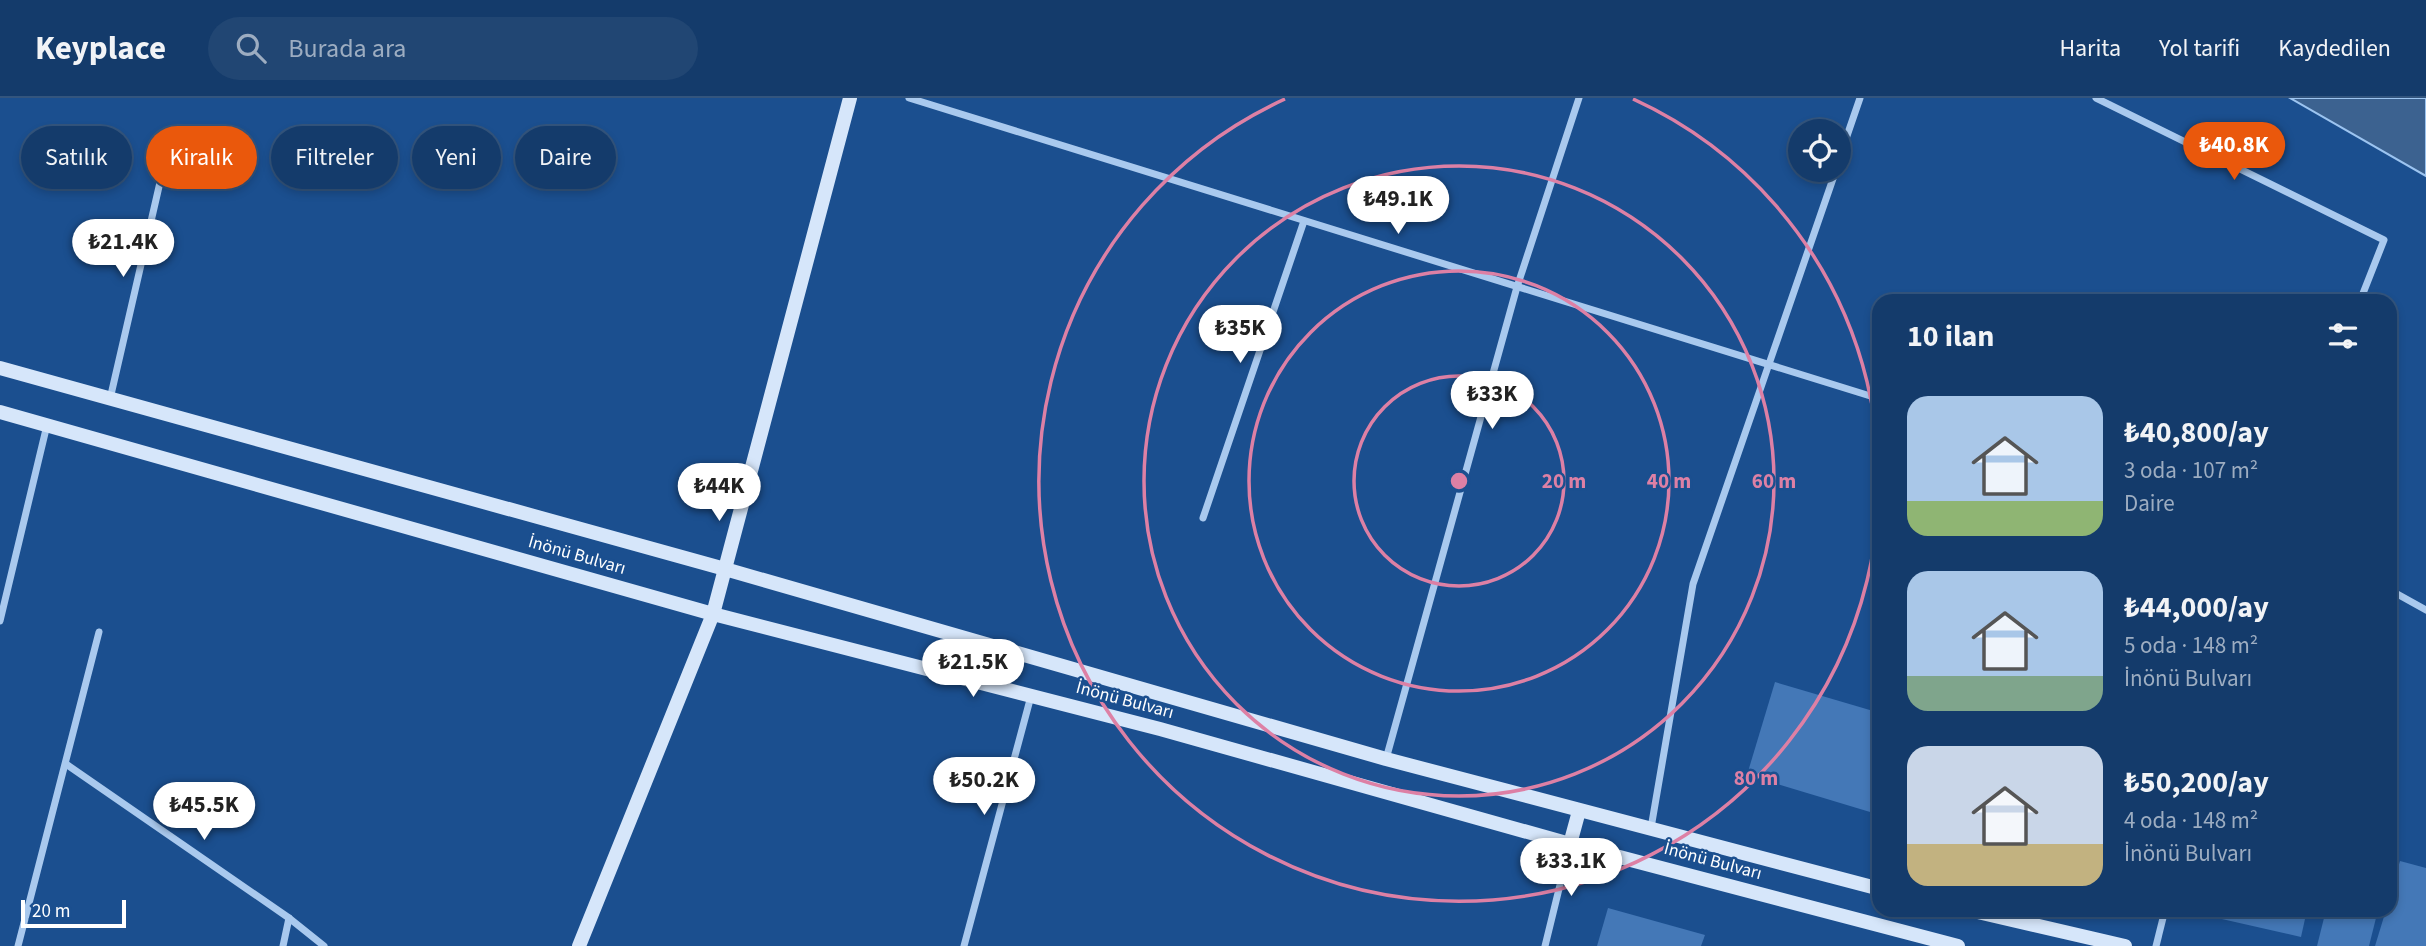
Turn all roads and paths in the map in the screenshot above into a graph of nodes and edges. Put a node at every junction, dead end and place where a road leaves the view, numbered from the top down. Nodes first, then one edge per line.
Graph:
1 (850, 98) edge
2 (909, 98) edge
3 (1579, 98) edge
4 (1860, 98) edge
5 (2096, 98) edge
6 (1851, 124) edge
7 (1832, 182) edge
8 (158, 189) edge
9 (1304, 221) junction
10 (1517, 288) junction
11 (2363, 294) edge
12 (1769, 365) junction
13 (0, 368) edge
14 (1872, 397) edge
15 (110, 400) junction
16 (0, 412) edge
17 (47, 425) junction
18 (1203, 517) dead end
19 (725, 569) junction
20 (2397, 594) edge
21 (2426, 610) edge
22 (713, 614) junction
23 (0, 621) edge
24 (99, 632) dead end
25 (1031, 695) junction
26 (1386, 759) junction
27 (66, 764) junction
28 (1578, 811) junction
29 (1651, 829) junction
30 (1570, 844) junction
31 (1872, 887) edge
32 (1999, 917) edge
33 (2163, 917) edge
34 (289, 918) junction
35 (18, 946) edge
36 (283, 946) edge
37 (324, 946) edge
38 (580, 946) edge
39 (964, 946) edge
40 (1545, 946) edge
41 (1958, 946) edge
42 (2125, 946) edge
43 (2156, 946) edge

1 - 19 main road
2 - 9 street
3 - 10 street
4 - 6 street
5 - 11 street
7 - 12 street
8 - 15 street
9 - 10 street
9 - 18 street
10 - 12 street
10 - 26 street
12 - 14 street
12 - 29 street
13 - 15 main road, İnönü Bulvarı
15 - 19 main road, İnönü Bulvarı
16 - 17 main road, İnönü Bulvarı
17 - 22 main road, İnönü Bulvarı
17 - 23 street
19 - 22 main road
19 - 26 main road, İnönü Bulvarı
20 - 21 street
22 - 25 main road, İnönü Bulvarı
22 - 38 main road
24 - 27 street
25 - 30 main road, İnönü Bulvarı
25 - 39 street
26 - 28 main road, İnönü Bulvarı
27 - 34 street
27 - 35 street
28 - 29 main road, İnönü Bulvarı
28 - 30 main road
29 - 31 main road, İnönü Bulvarı
30 - 40 street
30 - 41 main road, İnönü Bulvarı
32 - 42 main road
33 - 43 street
34 - 36 street
34 - 37 street

